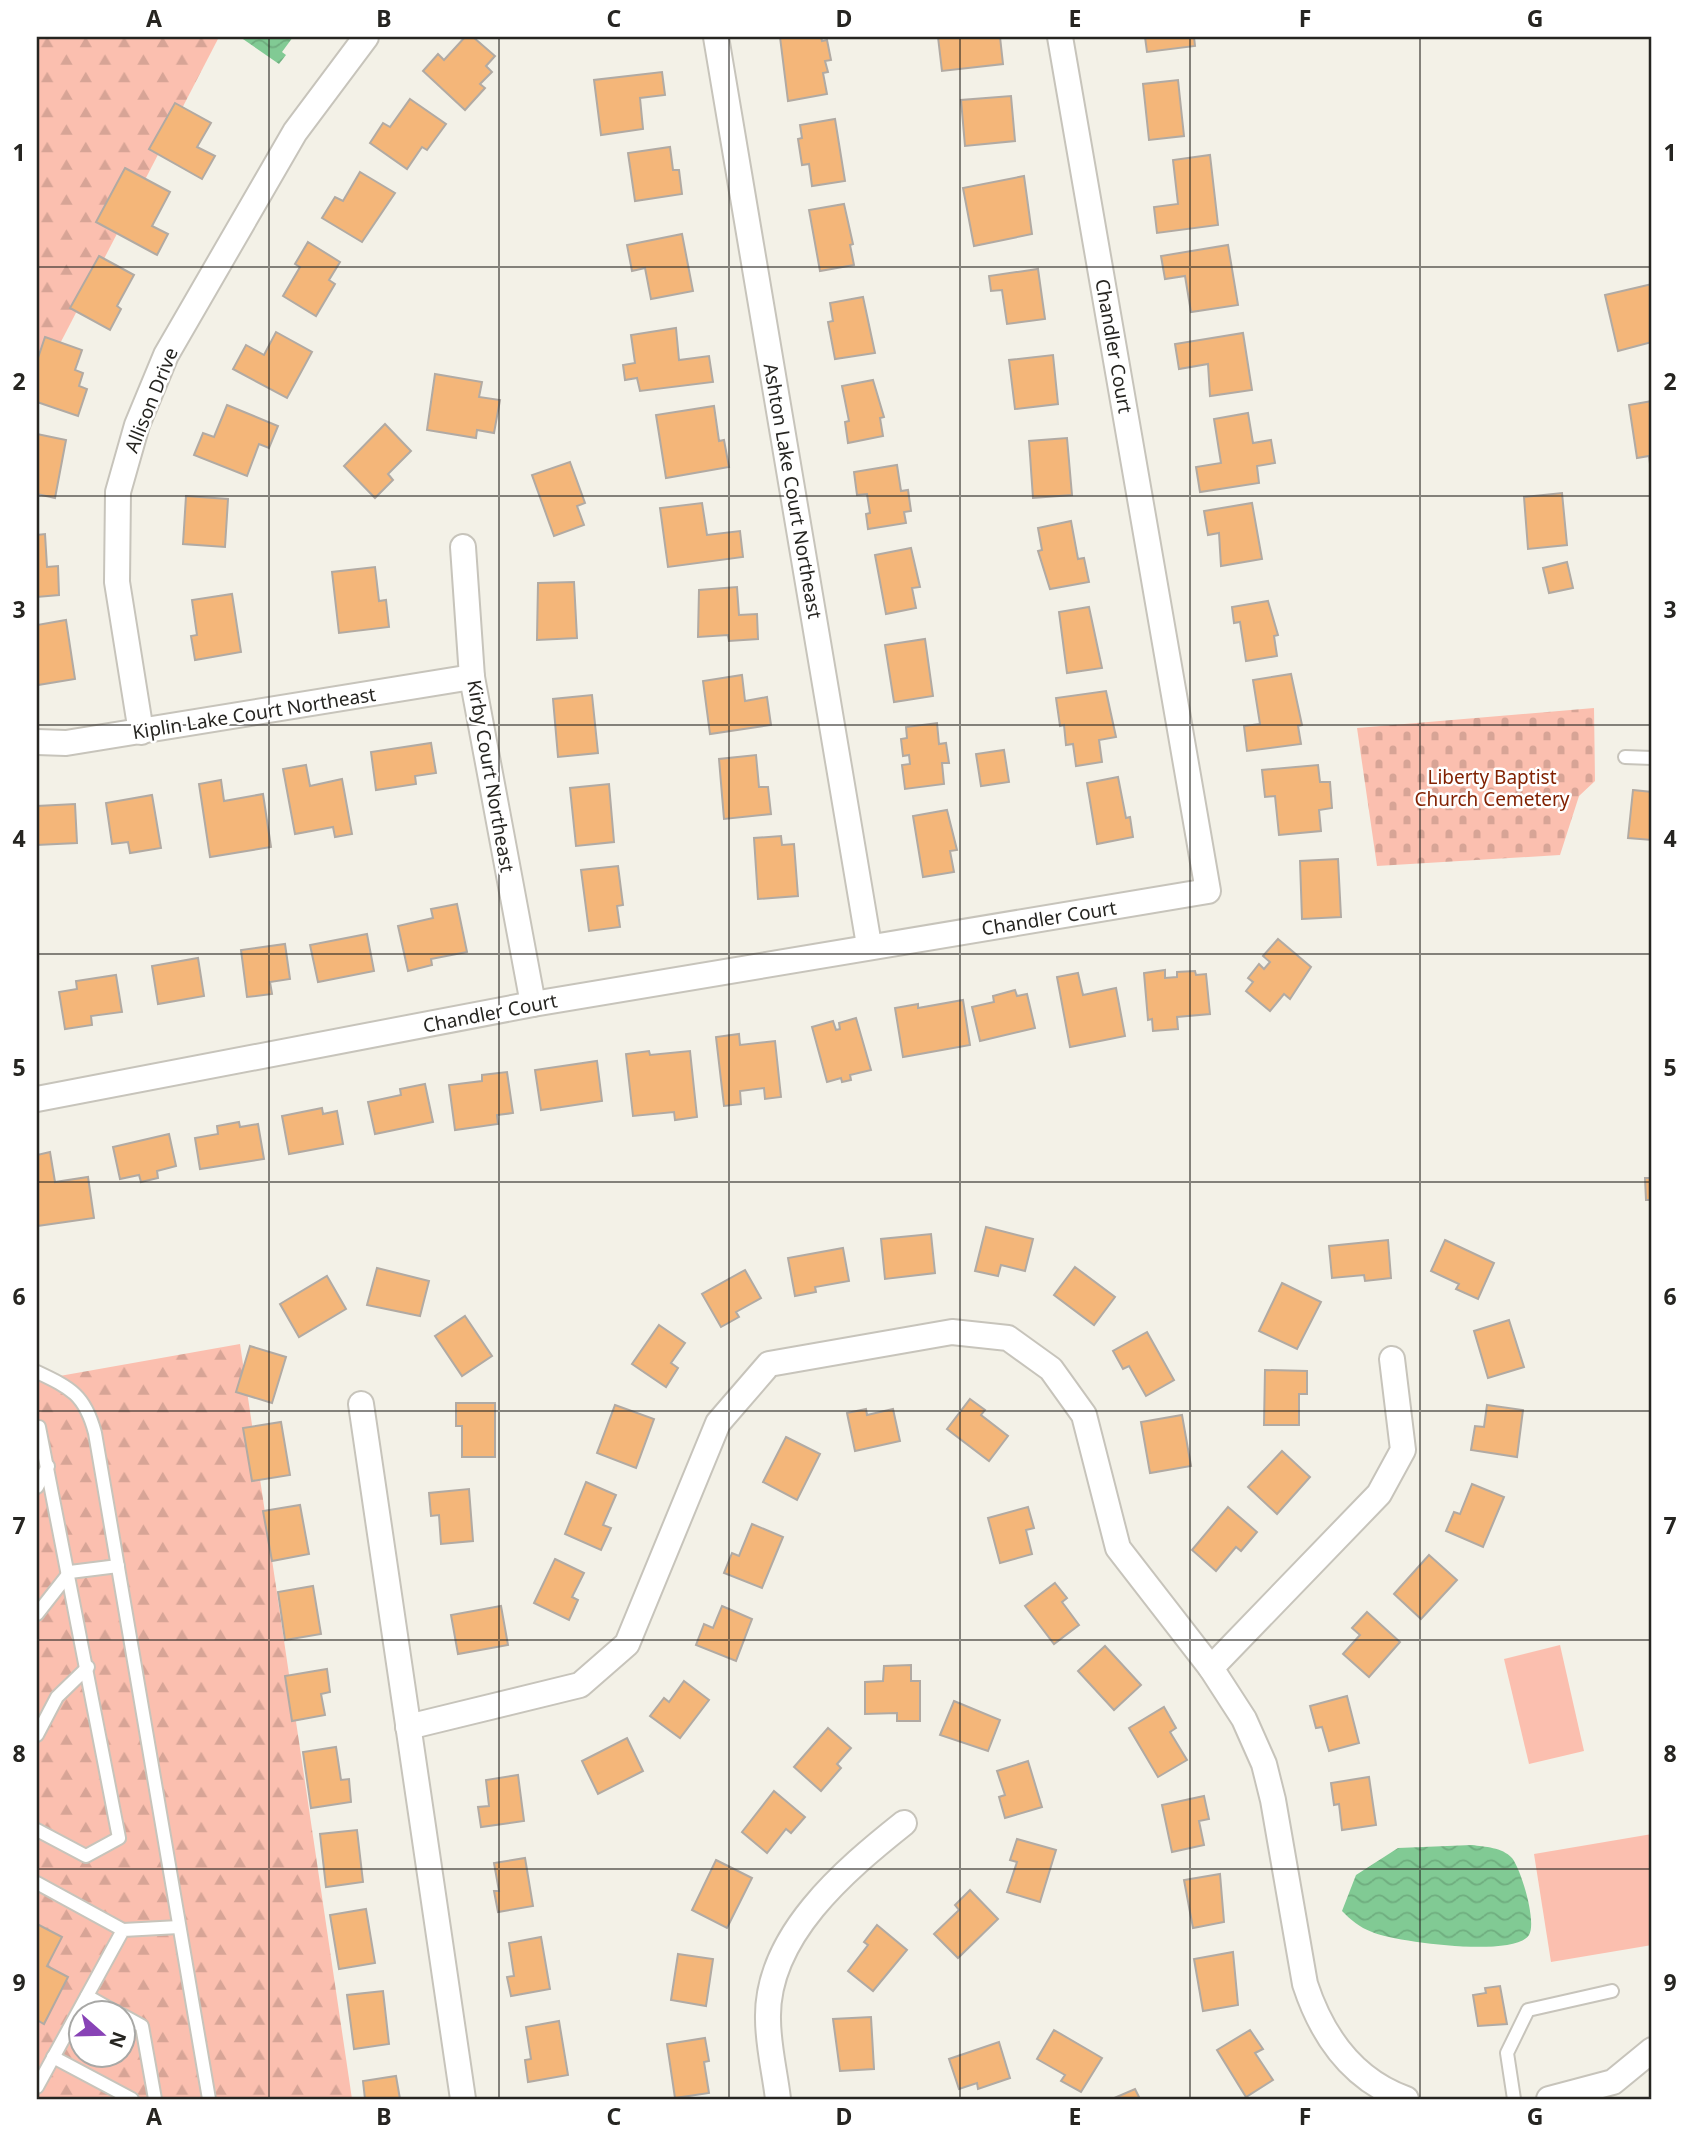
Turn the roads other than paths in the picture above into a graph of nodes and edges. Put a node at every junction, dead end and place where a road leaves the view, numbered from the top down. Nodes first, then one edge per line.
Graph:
1 (366, 37) edge
2 (716, 37) edge
3 (1060, 37) edge
4 (463, 547) dead end
5 (472, 677) junction
6 (141, 732) junction
7 (37, 742) edge
8 (1625, 757) dead end
9 (1652, 758) edge
10 (869, 945) junction
11 (533, 1004) junction
12 (37, 1099) edge
13 (1392, 1359) dead end
14 (37, 1372) edge
15 (361, 1404) dead end
16 (37, 1427) edge
17 (48, 1466) junction
18 (37, 1487) edge
19 (118, 1566) junction
20 (70, 1572) junction
21 (37, 1614) edge
22 (88, 1667) junction
23 (1211, 1668) junction
24 (408, 1727) junction
25 (37, 1735) edge
26 (904, 1823) dead end
27 (37, 1830) edge
28 (37, 1883) edge
29 (179, 1927) junction
30 (123, 1930) junction
31 (1612, 1991) dead end
32 (87, 1996) junction
33 (95, 2000) edge
34 (136, 2023) edge
35 (1652, 2050) edge
36 (53, 2057) junction
37 (37, 2087) edge
38 (132, 2099) edge
39 (155, 2099) edge
40 (209, 2099) edge
41 (463, 2099) edge
42 (778, 2099) edge
43 (1406, 2099) edge
44 (1514, 2099) edge
45 (1549, 2099) edge

1 - 6 street, Allison Drive
2 - 10 street, Ashton Lake Court Northeast
3 - 10 street, Chandler Court
4 - 5 street, Kirby Court Northeast
5 - 6 street, Kiplin Lake Court Northeast
5 - 11 street, Kirby Court Northeast
6 - 7 street, Kiplin Lake Court Northeast
8 - 9 lane
10 - 11 street, Chandler Court
11 - 12 street, Chandler Court
13 - 23 street
14 - 19 lane
15 - 24 street
16 - 17 lane
17 - 18 lane
17 - 20 lane
19 - 20 lane
19 - 29 lane
20 - 21 lane
20 - 22 lane
22 - 25 lane
22 - 27 lane
23 - 24 street
23 - 43 street
24 - 41 street
26 - 42 street
28 - 30 lane
29 - 30 lane
29 - 40 lane
30 - 32 lane
31 - 44 lane
32 - 33 lane
32 - 36 lane
34 - 39 lane
35 - 45 street
36 - 37 lane
36 - 38 lane

